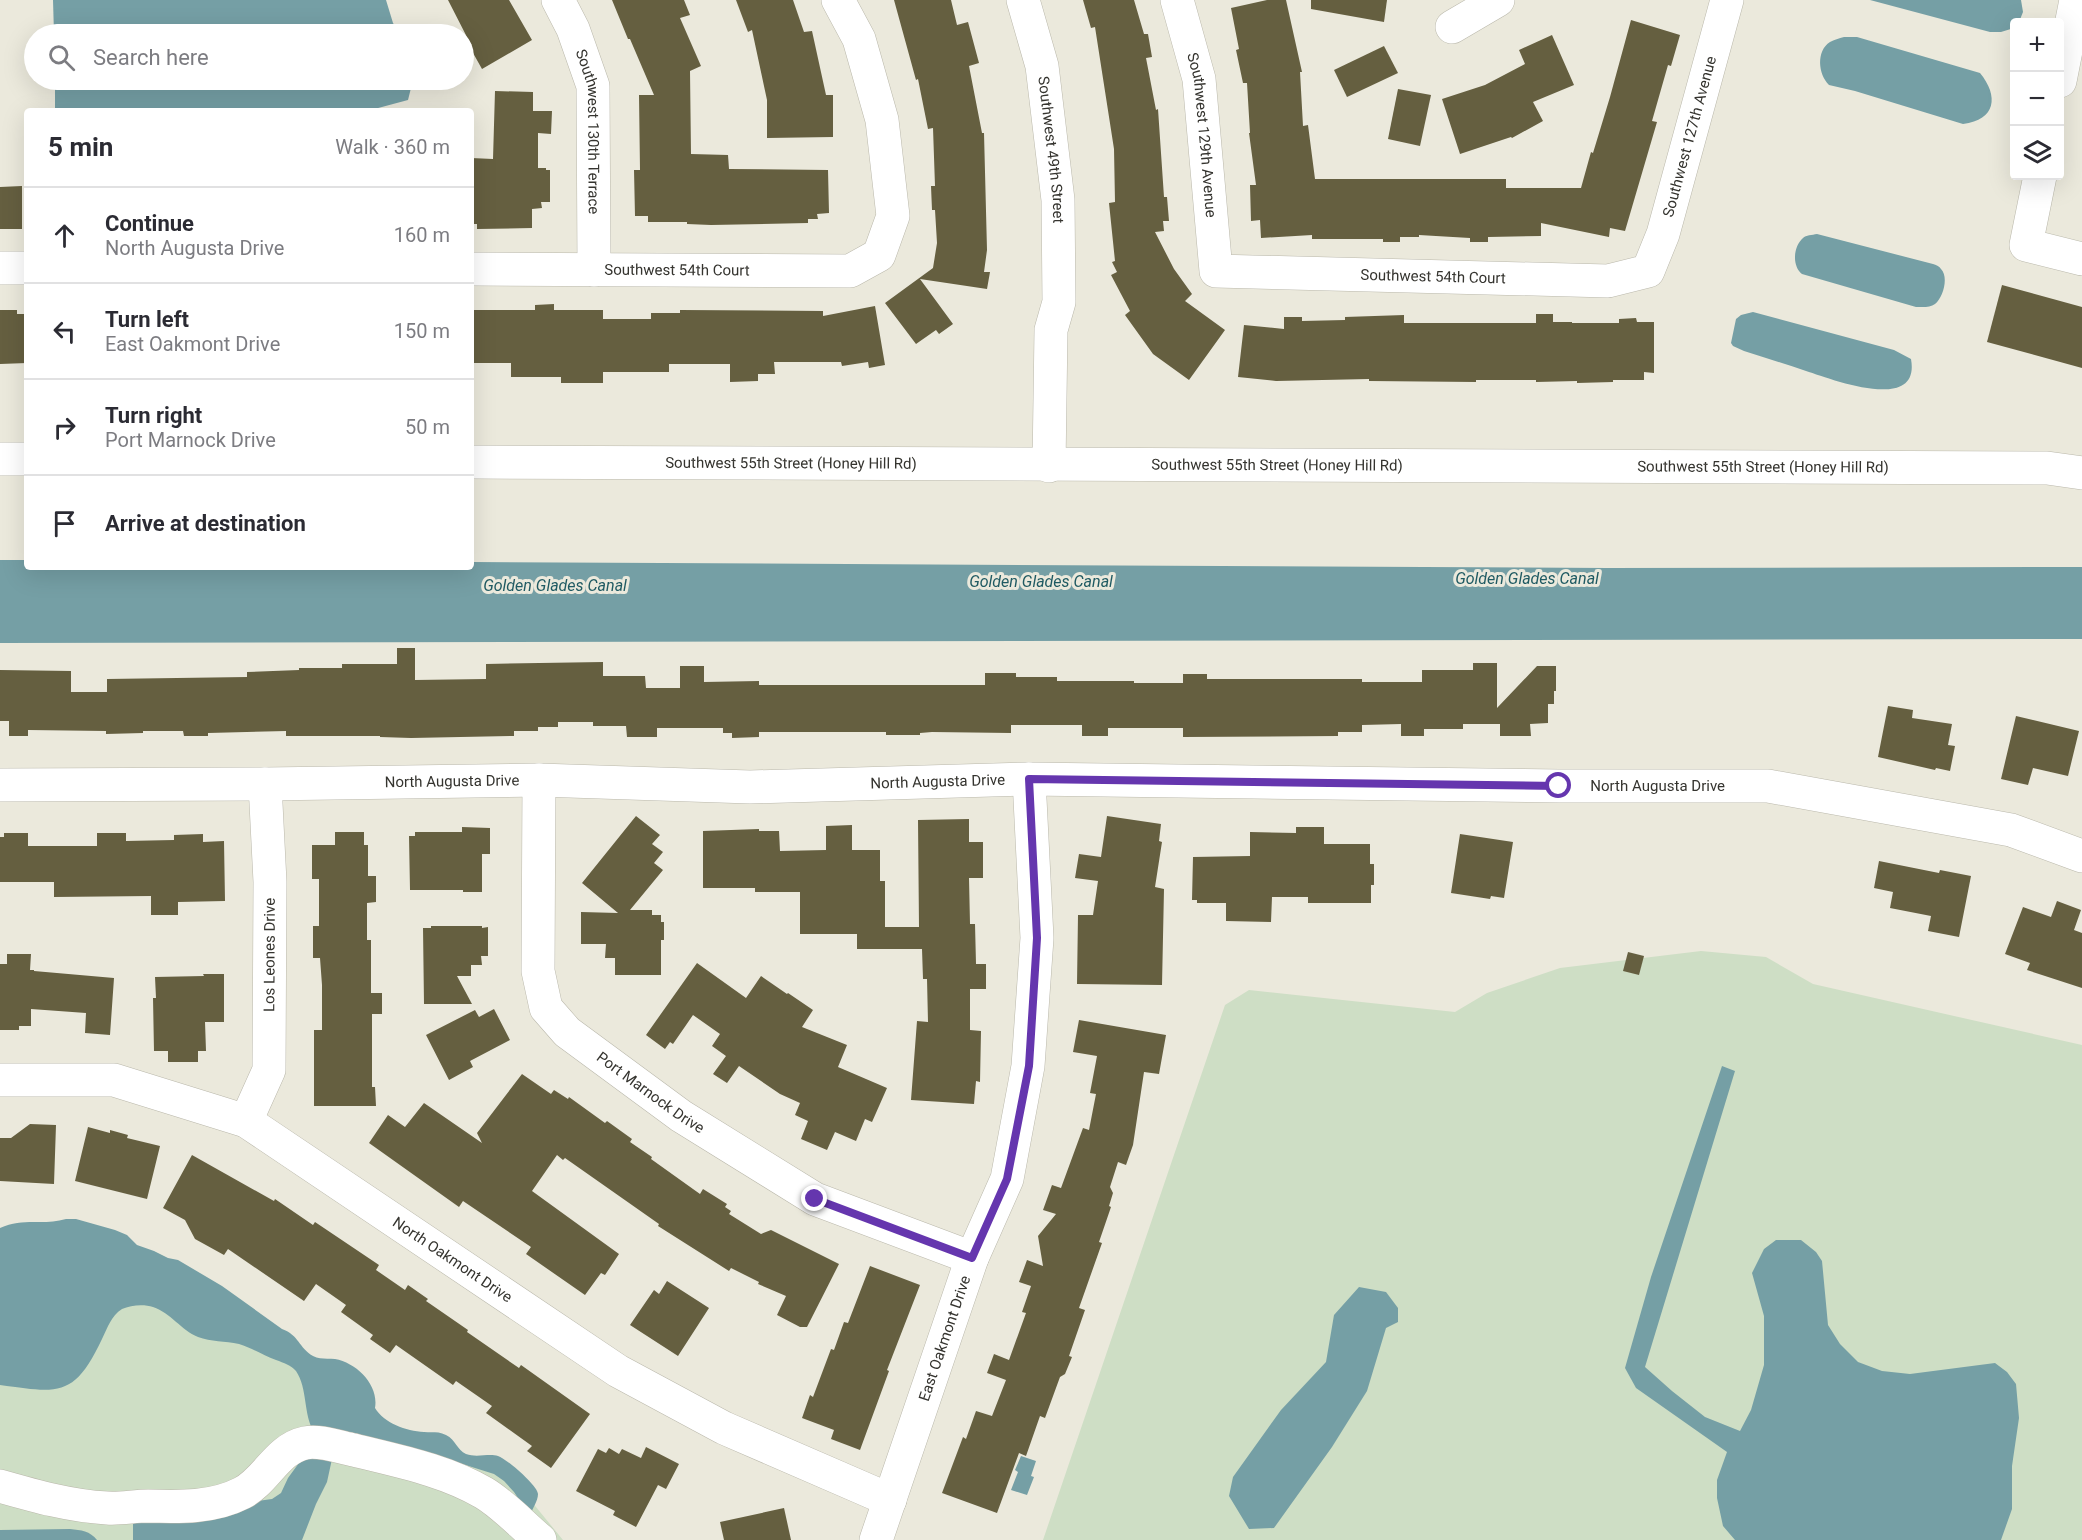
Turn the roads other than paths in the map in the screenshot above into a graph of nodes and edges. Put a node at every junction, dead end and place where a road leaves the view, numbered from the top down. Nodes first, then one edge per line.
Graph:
1 (558, 0) edge
2 (838, 0) edge
3 (1023, 0) edge
4 (1177, 0) edge
5 (1498, 0) edge
6 (1727, 0) edge
7 (2078, 5) edge
8 (1452, 27) dead end
9 (2062, 72) edge
10 (2039, 180) edge
11 (2082, 259) edge
12 (0, 268) edge
13 (24, 268) edge
14 (474, 269) edge
15 (594, 270) junction
16 (1216, 271) joint
17 (1648, 271) joint
18 (0, 459) edge
19 (24, 459) edge
20 (474, 462) edge
21 (1060, 466) junction
22 (2082, 473) edge
23 (1029, 779) junction
24 (539, 780) junction
25 (265, 784) junction
26 (0, 785) edge
27 (2082, 856) edge
28 (0, 1080) edge
29 (246, 1121) junction
30 (972, 1258) junction
31 (0, 1486) edge
32 (890, 1500) junction
33 (540, 1540) edge
34 (876, 1540) edge

1 - 15 street, Southwest 130th Terrace
2 - 15 street, Southwest 54th Court
3 - 21 street, Southwest 49th Street
4 - 16 street, Southwest 129th Avenue
5 - 8 street
6 - 17 street, Southwest 127th Avenue
7 - 9 street
10 - 11 street
12 - 13 street
14 - 15 street, Southwest 54th Court
16 - 17 street, Southwest 54th Court
18 - 19 street
20 - 21 street, Southwest 55th Street (Honey Hill Rd)
21 - 22 street, Southwest 55th Street (Honey Hill Rd)
23 - 24 street, North Augusta Drive
23 - 27 street, North Augusta Drive
23 - 30 street, East Oakmont Drive
24 - 25 street, North Augusta Drive
24 - 30 street, Port Marnock Drive
25 - 26 street, North Augusta Drive
25 - 29 street, Los Leones Drive
28 - 29 street, North Oakmont Drive
29 - 32 street, North Oakmont Drive
30 - 32 street, East Oakmont Drive
31 - 33 street
32 - 34 street, East Oakmont Drive

